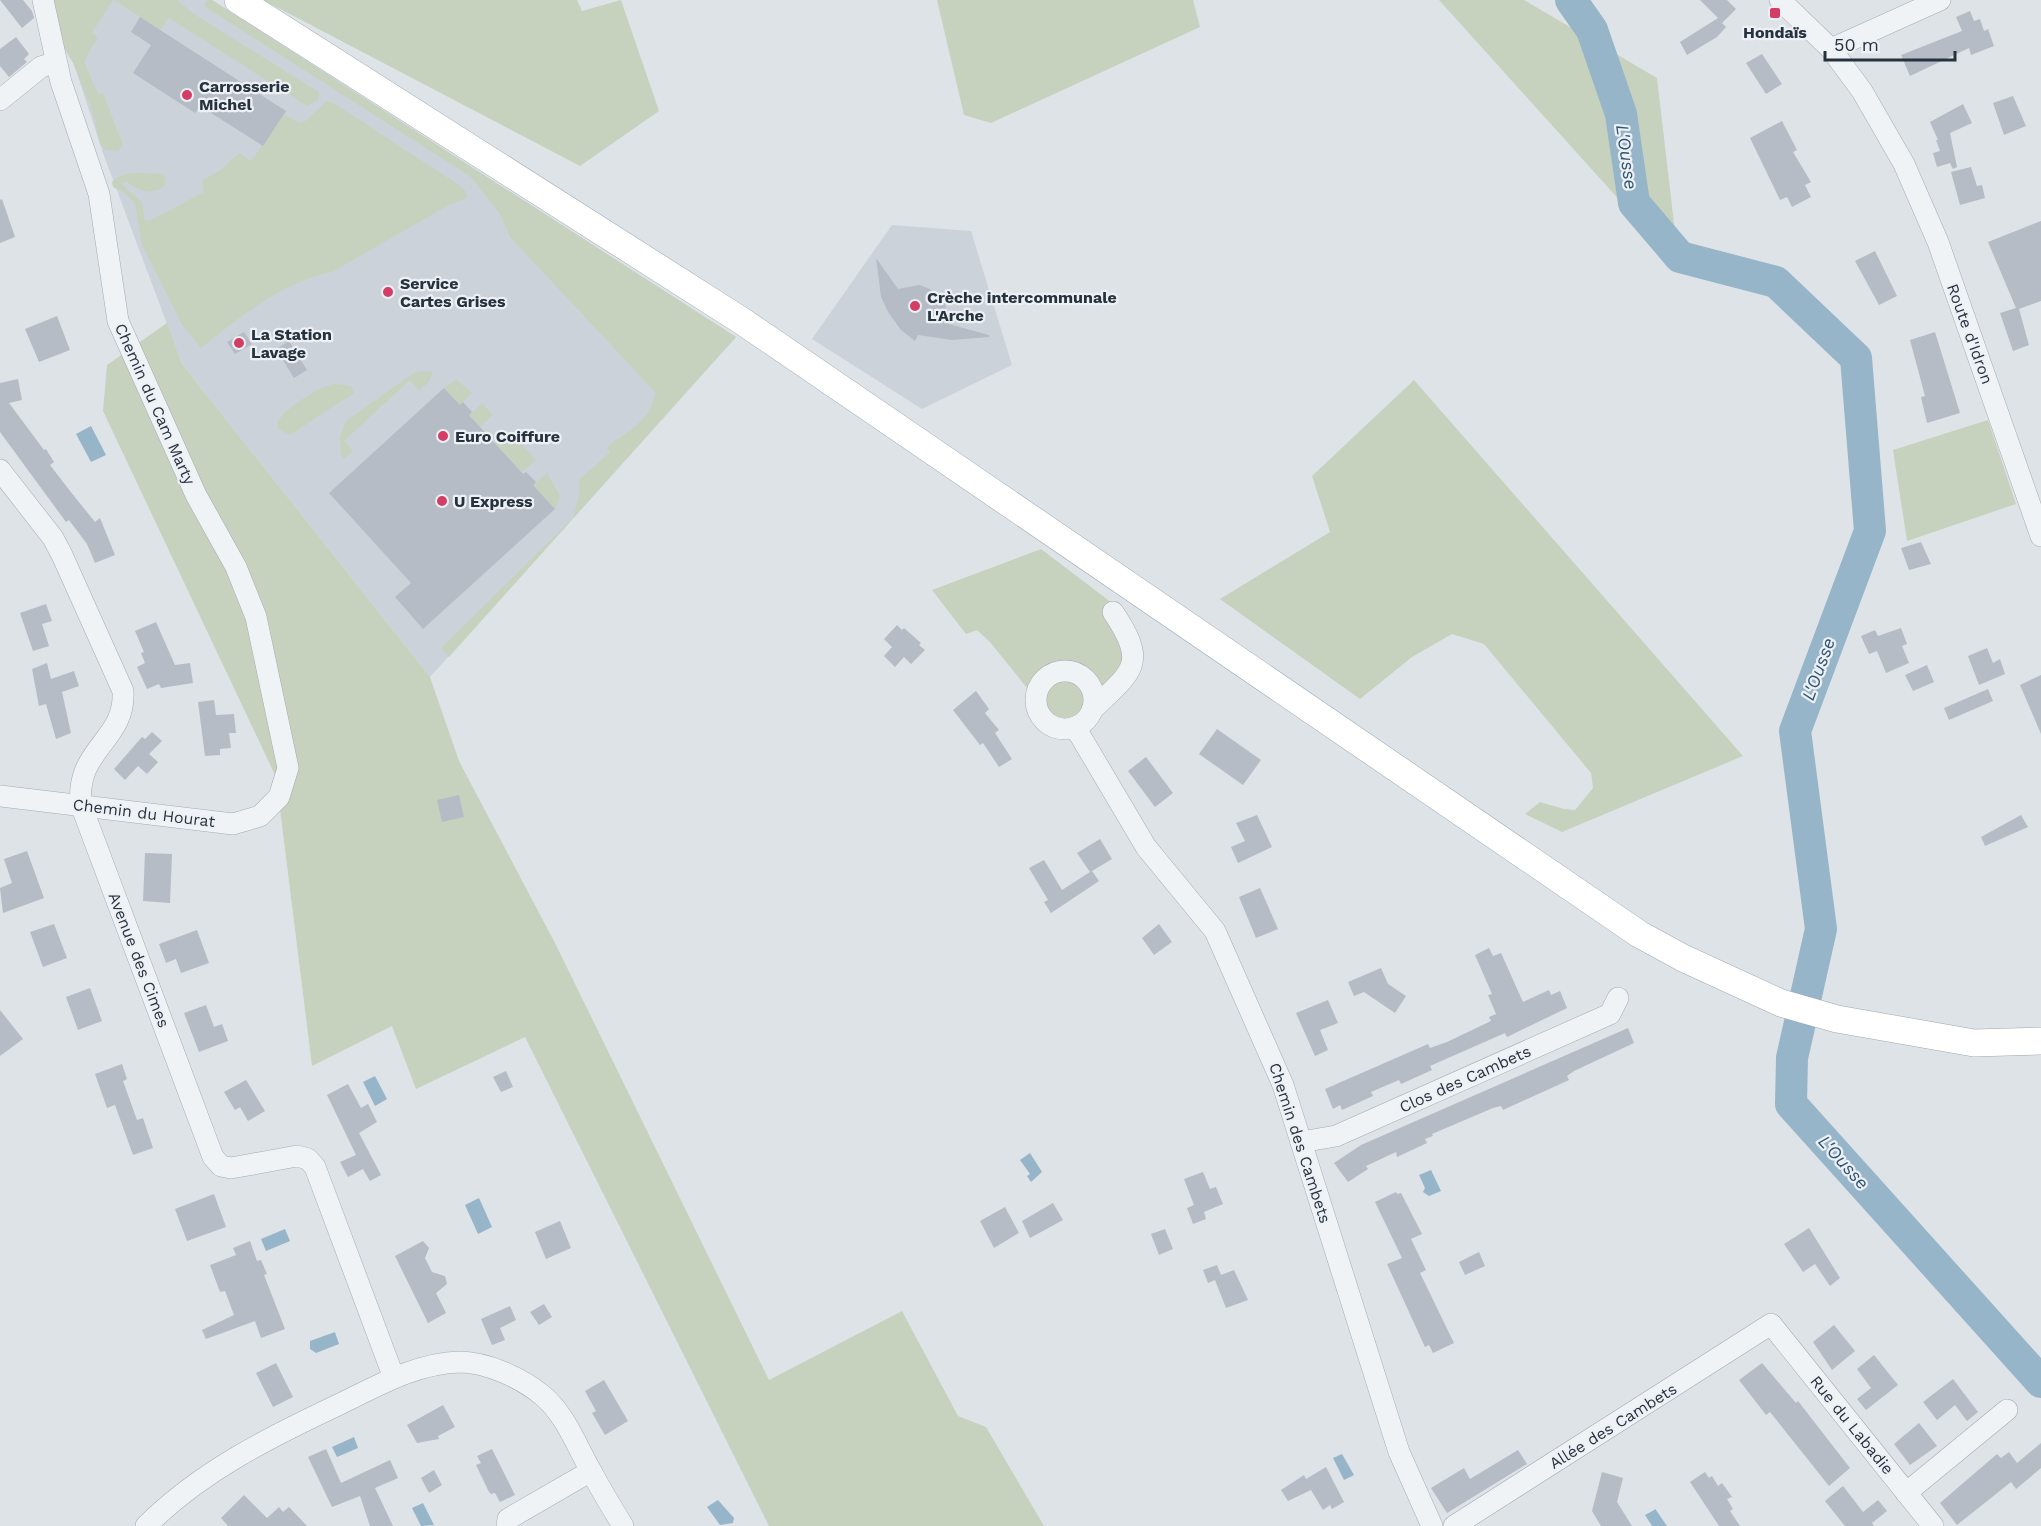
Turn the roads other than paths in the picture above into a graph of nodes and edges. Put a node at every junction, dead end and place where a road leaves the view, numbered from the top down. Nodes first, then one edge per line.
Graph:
1 (43, 0) edge
2 (238, 0) edge
3 (1780, 0) edge
4 (1940, 0) edge
5 (1831, 49) junction
6 (56, 62) junction
7 (0, 100) edge
8 (0, 470) edge
9 (2041, 536) edge
10 (1113, 612) dead end
11 (1092, 710) junction
12 (1075, 727) junction
13 (0, 796) edge
14 (279, 797) joint
15 (81, 804) junction
16 (1618, 998) dead end
17 (2041, 1041) edge
18 (1300, 1143) junction
19 (1771, 1324) joint
20 (394, 1378) junction
21 (2007, 1410) dead end
22 (591, 1471) junction
23 (1906, 1493) junction
24 (146, 1526) edge
25 (507, 1526) edge
26 (623, 1526) edge
27 (1432, 1526) edge
28 (1454, 1526) edge
29 (1933, 1526) edge

1 - 6 street, Chemin du Cam Marty
2 - 17 main road
3 - 5 street, Route d'Idron
4 - 5 street
5 - 9 street, Route d'Idron
6 - 7 street
6 - 14 street, Chemin du Cam Marty
8 - 15 street, Avenue des Cimes
10 - 11 street
11 - 12 street
11 - 12 street
12 - 18 street, Chemin des Cambets
13 - 15 street, Chemin du Hourat
14 - 15 street, Chemin du Hourat
15 - 20 street, Avenue des Cimes
16 - 18 street, Clos des Cambets
18 - 27 street, Chemin des Cambets
19 - 23 street, Rue du Labadie
19 - 28 street, Allée des Cambets
20 - 22 street
20 - 24 street
21 - 23 street
22 - 25 street
22 - 26 street
23 - 29 street, Rue du Labadie

